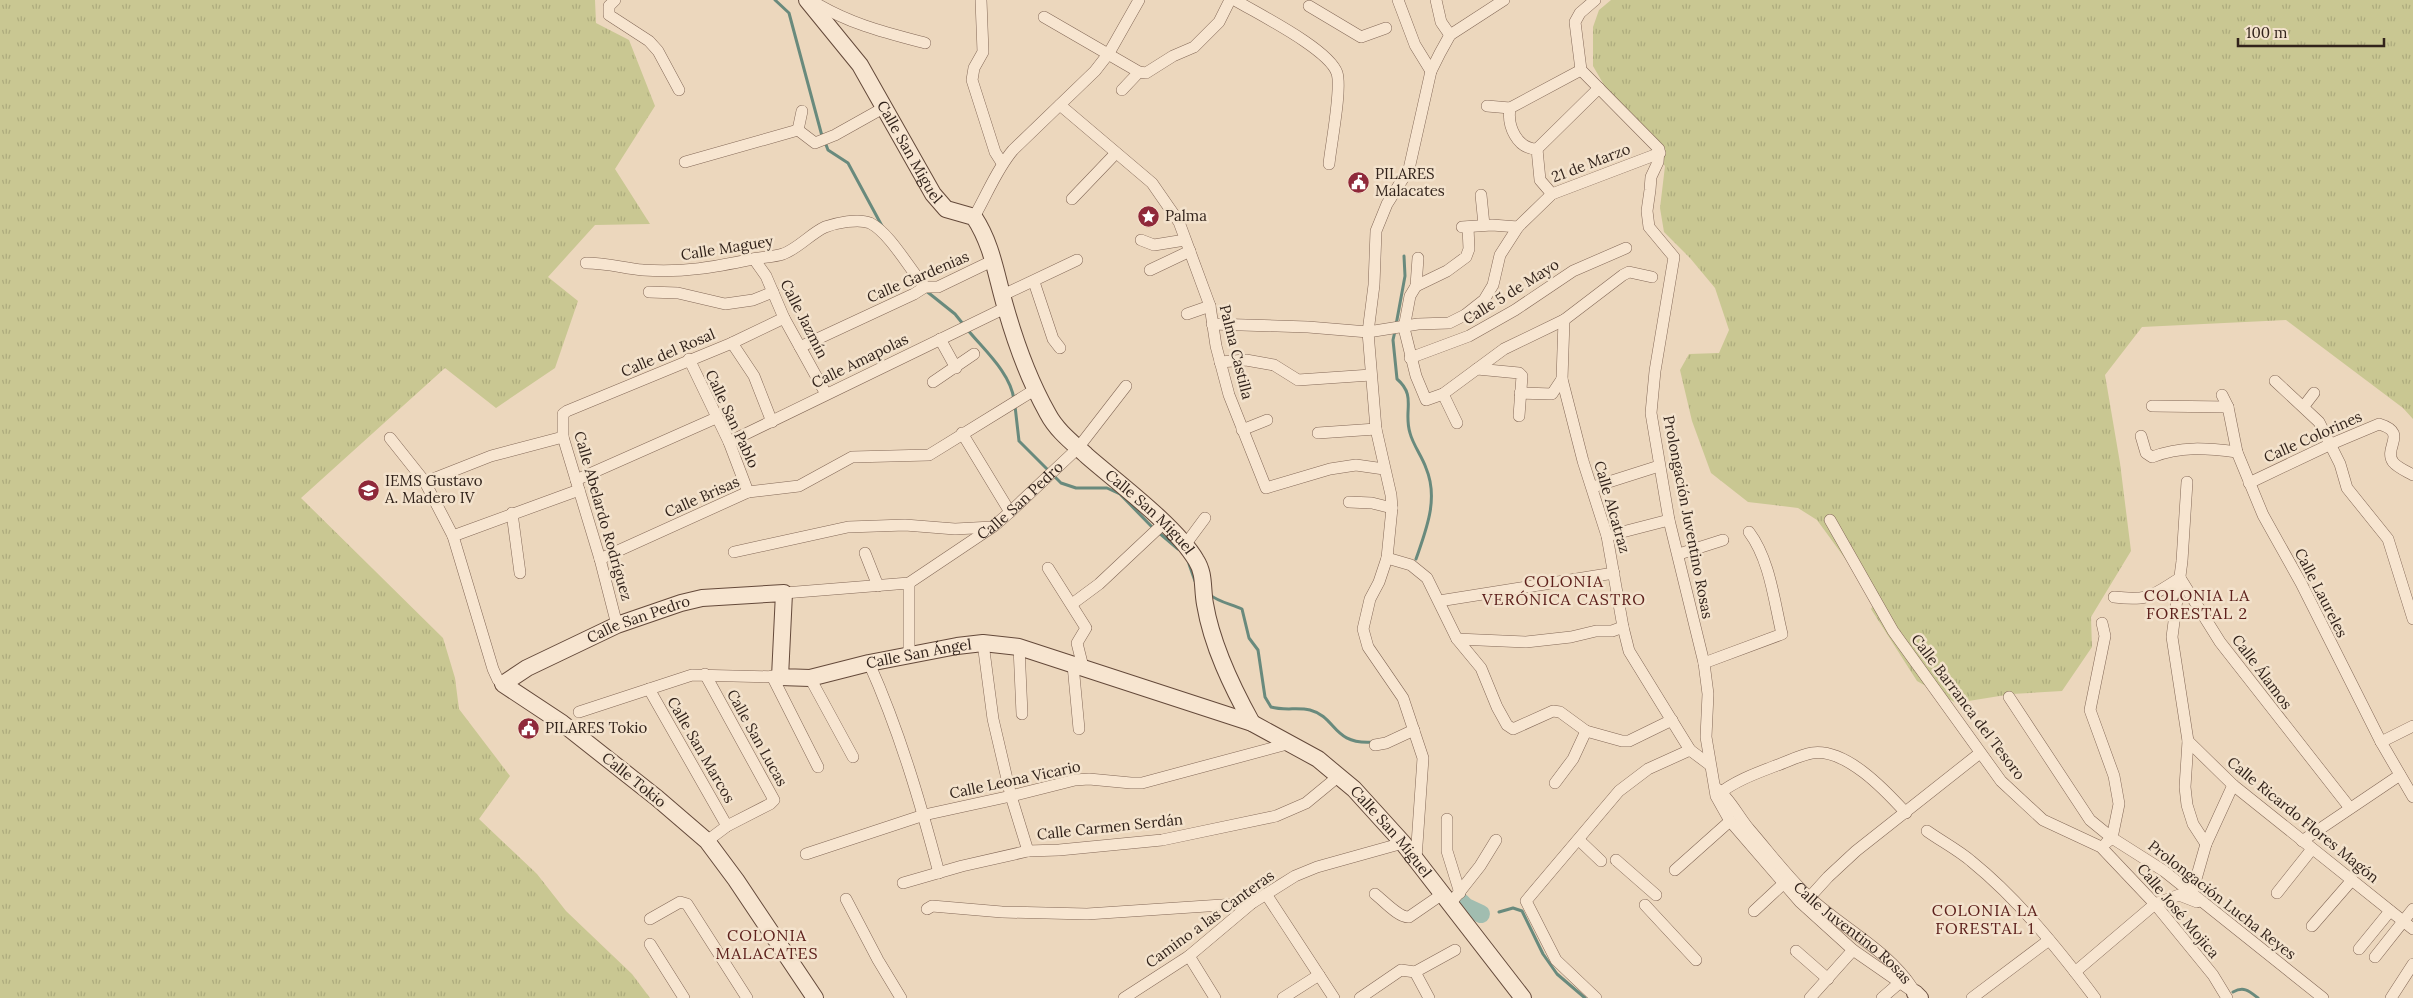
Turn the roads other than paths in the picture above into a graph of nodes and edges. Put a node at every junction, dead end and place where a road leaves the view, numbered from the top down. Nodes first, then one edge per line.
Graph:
1 (615, 0) edge
2 (809, 0) edge
3 (981, 0) edge
4 (1139, 0) edge
5 (1230, 0) edge
6 (1235, 0) edge
7 (1398, 0) edge
8 (1436, 0) edge
9 (1504, 0) edge
10 (1592, 2) edge
11 (1308, 7) edge
12 (1044, 17) dead end
13 (1386, 28) dead end
14 (1450, 35) junction
15 (925, 43) dead end
16 (1109, 53) junction
17 (1581, 70) junction
18 (1431, 71) junction
19 (1139, 72) junction
20 (1599, 88) junction
21 (679, 90) dead end
22 (1122, 90) dead end
23 (1060, 105) junction
24 (1487, 106) dead end
25 (885, 107) junction
26 (1510, 108) junction
27 (802, 111) dead end
28 (798, 130) junction
29 (1537, 149) junction
30 (1116, 153) junction
31 (1660, 154) junction
32 (684, 162) dead end
33 (1002, 163) junction
34 (1329, 164) dead end
35 (1552, 194) junction
36 (1481, 195) dead end
37 (1072, 199) dead end
38 (974, 217) junction
39 (1484, 225) junction
40 (1518, 227) junction
41 (1141, 240) dead end
42 (1185, 240) junction
43 (1626, 248) dead end
44 (1190, 251) junction
45 (1418, 258) dead end
46 (754, 259) junction
47 (994, 260) junction
48 (1077, 260) dead end
49 (586, 263) dead end
50 (1150, 270) dead end
51 (1652, 277) dead end
52 (1034, 282) junction
53 (1416, 286) junction
54 (922, 289) junction
55 (649, 292) dead end
56 (773, 292) junction
57 (1004, 302) junction
58 (1210, 306) junction
59 (1187, 314) dead end
60 (784, 318) junction
61 (1564, 320) junction
62 (1212, 324) junction
63 (1403, 328) junction
64 (1368, 332) junction
65 (940, 339) junction
66 (732, 343) junction
67 (800, 347) junction
68 (1060, 348) dead end
69 (974, 354) dead end
70 (1410, 358) junction
71 (689, 359) junction
72 (1220, 362) junction
73 (956, 368) junction
74 (1477, 369) junction
75 (1372, 375) junction
76 (1562, 380) junction
77 (933, 382) dead end
78 (2275, 382) dead end
79 (1126, 386) dead end
80 (1036, 389) junction
81 (1520, 393) junction
82 (2314, 393) dead end
83 (826, 394) junction
84 (1443, 394) junction
85 (2222, 395) dead end
86 (2152, 406) dead end
87 (2304, 406) junction
88 (2228, 407) junction
89 (563, 414) joint
90 (1519, 416) dead end
91 (716, 418) junction
92 (1267, 420) dead end
93 (772, 422) junction
94 (1457, 423) dead end
95 (1376, 429) junction
96 (1242, 430) junction
97 (962, 433) junction
98 (1318, 433) dead end
99 (2141, 436) dead end
100 (563, 437) junction
101 (390, 438) dead end
102 (729, 442) junction
103 (2328, 445) junction
104 (1078, 448) junction
105 (2236, 452) junction
106 (1659, 466) junction
107 (1384, 469) junction
108 (2413, 475) edge
109 (425, 482) junction
110 (2187, 482) dead end
111 (2249, 483) junction
112 (578, 485) junction
113 (1593, 487) junction
114 (748, 492) junction
115 (1349, 502) dead end
116 (1392, 508) junction
117 (1010, 512) junction
118 (512, 513) junction
119 (1205, 518) dead end
120 (1670, 520) junction
121 (1830, 520) dead end
122 (1163, 525) junction
123 (994, 526) junction
124 (1749, 532) dead end
125 (453, 536) junction
126 (1607, 536) junction
127 (1724, 540) dead end
128 (1186, 545) junction
129 (734, 552) dead end
130 (865, 552) dead end
131 (1679, 554) junction
132 (1388, 558) junction
133 (600, 559) junction
134 (1048, 568) dead end
135 (520, 573) dead end
136 (1614, 573) junction
137 (2180, 578) junction
138 (909, 583) junction
139 (878, 586) junction
140 (784, 593) junction
141 (2114, 597) dead end
142 (1438, 601) junction
143 (1072, 604) junction
144 (2413, 619) edge
145 (2102, 623) dead end
146 (617, 625) junction
147 (1623, 627) junction
148 (1457, 639) junction
149 (983, 643) junction
150 (1019, 647) junction
151 (909, 655) junction
152 (869, 663) junction
153 (1704, 663) junction
154 (1078, 666) junction
155 (704, 674) junction
156 (776, 676) junction
157 (810, 678) junction
158 (503, 684) junction
159 (649, 689) junction
160 (2010, 698) dead end
161 (579, 712) dead end
162 (1022, 714) dead end
163 (1672, 720) junction
164 (1252, 723) junction
165 (2413, 726) edge
166 (1079, 730) dead end
167 (1414, 730) junction
168 (1586, 731) junction
169 (2188, 741) junction
170 (2381, 742) junction
171 (1291, 743) junction
172 (1375, 745) dead end
173 (1690, 750) junction
174 (1980, 753) junction
175 (853, 756) dead end
176 (1710, 765) junction
177 (818, 767) dead end
178 (1340, 775) junction
179 (2400, 775) junction
180 (1555, 783) dead end
181 (2232, 785) junction
182 (1717, 792) junction
183 (1011, 796) junction
184 (2413, 797) edge
185 (2350, 808) junction
186 (1906, 813) junction
187 (924, 815) junction
188 (1447, 820) dead end
189 (1730, 821) junction
190 (727, 826) junction
191 (1927, 831) dead end
192 (2112, 838) junction
193 (1496, 840) dead end
194 (1579, 840) junction
195 (707, 841) junction
196 (2302, 841) junction
197 (1402, 843) junction
198 (2206, 844) junction
199 (2101, 847) junction
200 (2312, 849) junction
201 (1028, 851) junction
202 (806, 854) dead end
203 (1416, 859) junction
204 (1616, 860) dead end
205 (1601, 861) dead end
206 (1675, 870) dead end
207 (939, 873) junction
208 (1785, 879) junction
209 (2352, 880) junction
210 (903, 883) dead end
211 (2192, 893) junction
212 (2277, 893) dead end
213 (1266, 894) junction
214 (1375, 894) dead end
215 (1656, 895) dead end
216 (1450, 897) junction
217 (1809, 898) junction
218 (846, 899) dead end
219 (1252, 903) junction
220 (1645, 904) dead end
221 (2154, 904) junction
222 (2204, 904) junction
223 (927, 909) dead end
224 (2413, 909) edge
225 (1754, 911) dead end
226 (2390, 911) junction
227 (650, 919) dead end
228 (2403, 921) junction
229 (2312, 926) dead end
230 (2413, 929) edge
231 (2049, 940) junction
232 (650, 944) dead end
233 (2359, 949) dead end
234 (1455, 950) dead end
235 (1853, 950) junction
236 (1796, 952) dead end
237 (1189, 956) junction
238 (2375, 957) dead end
239 (1696, 960) dead end
240 (2413, 964) edge
241 (1414, 972) junction
242 (2075, 972) junction
243 (1319, 975) junction
244 (1828, 979) junction
245 (1902, 980) junction
246 (1918, 995) edge
247 (684, 998) edge
248 (747, 998) edge
249 (815, 998) edge
250 (901, 998) edge
251 (1124, 998) edge
252 (1215, 998) edge
253 (1283, 998) edge
254 (1334, 998) edge
255 (1360, 998) edge
256 (1429, 998) edge
257 (1522, 998) edge
258 (1596, 998) edge
259 (1810, 998) edge
260 (1882, 998) edge
261 (1972, 998) edge
262 (2095, 998) edge
263 (2227, 998) edge
264 (2323, 998) edge
265 (2391, 998) edge

1 - 21 street
2 - 15 street
2 - 25 street, Calle San Miguel
3 - 33 street
4 - 16 street
5 - 19 street
6 - 34 street
7 - 18 street
8 - 14 street
9 - 14 street
10 - 17 street
11 - 13 street
12 - 16 street
14 - 18 street
16 - 19 street
16 - 23 street
17 - 20 street
17 - 26 street
18 - 64 street
19 - 22 street
20 - 29 street
20 - 31 street
23 - 30 street, Palma Castilla
23 - 33 street
24 - 26 street
25 - 28 street
25 - 38 street, Calle San Miguel
26 - 29 street
27 - 28 street
28 - 32 street
29 - 35 street
30 - 37 street
30 - 42 street, Palma Castilla
31 - 35 street, 21 de Marzo
31 - 106 street, Prolongación Juventino Rosas
33 - 38 street
35 - 40 street, 21 de Marzo
36 - 39 street
38 - 47 street, Calle San Miguel
39 - 40 street
39 - 53 street
40 - 63 street, 21 de Marzo
41 - 42 street
42 - 44 street, Palma Castilla
43 - 70 street, Calle 5 de Mayo
44 - 50 street
44 - 58 street, Palma Castilla
45 - 53 street
46 - 49 street, Calle Maguey
46 - 54 street, Calle Maguey
46 - 56 street, Calle Jazmín
47 - 54 street, Calle Gardenias
47 - 57 street, Calle San Miguel
48 - 52 street, Calle Amapolas
51 - 61 street
52 - 57 street, Calle Amapolas
52 - 68 street
53 - 63 street
54 - 67 street, Calle Gardenias
55 - 56 street
56 - 60 street, Calle Jazmín
57 - 65 street, Calle Amapolas
57 - 80 street, Calle San Miguel
58 - 59 street
58 - 62 street, Palma Castilla
60 - 66 street, Calle del Rosal
60 - 67 street, Calle Jazmín
61 - 74 street
61 - 76 street, Calle Alcatraz
62 - 64 street, 21 de Marzo
62 - 72 street, Palma Castilla
63 - 64 street, 21 de Marzo
63 - 70 street
64 - 75 street
65 - 73 street
65 - 83 street, Calle Amapolas
66 - 71 street, Calle del Rosal
66 - 93 street
67 - 83 street, Calle Jazmín
69 - 73 street
70 - 84 street
71 - 89 street, Calle del Rosal
71 - 91 street, Calle San Pablo
72 - 75 street
72 - 96 street, Palma Castilla
73 - 77 street
74 - 81 street
74 - 84 street
75 - 95 street
76 - 81 street
76 - 113 street, Calle Alcatraz
78 - 87 street
79 - 104 street, Calle San Pedro
80 - 97 street, Calle Brisas
80 - 104 street, Calle San Miguel
81 - 90 street
82 - 87 street
83 - 93 street, Calle Amapolas
84 - 94 street
85 - 88 street, Calle Laureles
86 - 88 street
87 - 103 street
88 - 105 street, Calle Laureles
89 - 100 street, Calle Abelardo Rodríguez
91 - 102 street, Calle San Pablo
91 - 112 street
92 - 96 street
93 - 102 street, Calle Amapolas
95 - 98 street
95 - 107 street
96 - 107 street, Palma Castilla
97 - 114 street, Calle Brisas
97 - 117 street
99 - 105 street
100 - 109 street
100 - 112 street, Calle Abelardo Rodríguez
101 - 109 street, Calle Tokio
102 - 114 street, Calle San Pablo
103 - 108 street, Calle Colorines
103 - 111 street, Calle Colorines
103 - 144 street
104 - 117 street, Calle San Pedro
104 - 122 street, Calle San Miguel
105 - 111 street, Calle Laureles
106 - 113 street
106 - 120 street, Prolongación Juventino Rosas
107 - 116 street
109 - 125 street, Calle Tokio
110 - 137 street
111 - 170 street, Calle Laureles
112 - 118 street
112 - 133 street, Calle Abelardo Rodríguez
113 - 126 street, Calle Alcatraz
114 - 133 street, Calle Brisas
115 - 116 street
116 - 132 street
117 - 123 street, Calle San Pedro
118 - 125 street
118 - 135 street
119 - 128 street
120 - 126 street
120 - 131 street, Prolongación Juventino Rosas
121 - 174 street, Calle Barranca del Tesoro
122 - 128 street, Calle San Miguel
122 - 143 street
123 - 129 street
123 - 138 street, Calle San Pedro
124 - 153 street
125 - 158 street, Calle Tokio
126 - 136 street, Calle Alcatraz
127 - 131 street
128 - 164 street, Calle San Miguel
130 - 139 street
131 - 153 street, Prolongación Juventino Rosas
132 - 142 street
132 - 167 street
133 - 146 street, Calle Abelardo Rodríguez
134 - 143 street
136 - 142 street
136 - 147 street, Calle Alcatraz
137 - 141 street
137 - 169 street
137 - 185 street, Calle Álamos
138 - 139 street, Calle San Pedro
138 - 151 street
139 - 140 street, Calle San Pedro
140 - 146 street, Calle San Pedro
140 - 156 street
142 - 148 street
143 - 154 street
145 - 192 street
146 - 158 street, Calle San Pedro
147 - 148 street
147 - 163 street, Calle Alcatraz
148 - 168 street
149 - 150 street, Calle San Ángel
149 - 151 street, Calle San Ángel
149 - 183 street
150 - 154 street, Calle San Ángel
150 - 162 street
151 - 152 street, Calle San Ángel
152 - 157 street, Calle San Ángel
152 - 187 street
153 - 176 street, Prolongación Juventino Rosas
154 - 164 street, Calle San Ángel
154 - 166 street
155 - 156 street, Calle San Ángel
155 - 159 street, Calle San Ángel
155 - 190 street, Calle San Lucas
156 - 157 street, Calle San Ángel
156 - 177 street
157 - 175 street
158 - 195 street, Calle Tokio
159 - 161 street, Calle San Ángel
159 - 190 street, Calle San Marcos
160 - 192 street, Prolongación Lucha Reyes
163 - 168 street
163 - 173 street, Calle Alcatraz
164 - 171 street, Calle San Miguel
165 - 170 street
167 - 172 street
167 - 203 street
168 - 180 street
169 - 181 street, Calle Ricardo Flores Magón
169 - 198 street
170 - 179 street, Calle Laureles
171 - 178 street, Calle San Miguel
171 - 183 street, Calle Leona Vicario
173 - 176 street, Calle Alcatraz
173 - 194 street
174 - 186 street
174 - 199 street, Calle Barranca del Tesoro
176 - 182 street, Prolongación Juventino Rosas
178 - 197 street, Calle San Miguel
178 - 201 street, Calle Carmen Serdán
179 - 184 street, Calle Laureles
179 - 185 street
181 - 196 street, Calle Ricardo Flores Magón
181 - 198 street
182 - 186 street
182 - 189 street, Prolongación Juventino Rosas
182 - 208 street, Prolongación Juventino Rosas
183 - 187 street, Calle Leona Vicario
183 - 201 street
185 - 196 street
186 - 217 street
187 - 202 street, Calle Leona Vicario
187 - 207 street
188 - 216 street
189 - 206 street
189 - 208 street, Prolongación Juventino Rosas
190 - 195 street, Calle San Lucas
191 - 231 street
192 - 199 street
192 - 211 street, Prolongación Lucha Reyes
193 - 216 street
194 - 205 street
194 - 258 street
195 - 249 street, Calle Tokio
196 - 200 street, Calle Ricardo Flores Magón
197 - 203 street, Calle San Miguel
197 - 213 street, Camino a las Canteras
198 - 211 street
199 - 221 street, Calle José Mojica
200 - 209 street, Calle Ricardo Flores Magón
200 - 212 street
201 - 207 street, Calle Carmen Serdán
203 - 216 street, Calle San Miguel
204 - 215 street
207 - 210 street, Calle Carmen Serdán
208 - 217 street, Calle Juventino Rosas
208 - 225 street
208 - 235 street, Calle Juventino Rosas
209 - 226 street, Calle Ricardo Flores Magón
209 - 229 street
211 - 222 street, Prolongación Lucha Reyes
213 - 219 street, Camino a las Canteras
213 - 243 street
214 - 216 street
216 - 257 street, Calle San Miguel
217 - 245 street, Calle Juventino Rosas
218 - 250 street
219 - 223 street
219 - 237 street, Camino a las Canteras
220 - 239 street
221 - 222 street
221 - 242 street
221 - 263 street, Calle José Mojica
222 - 264 street, Prolongación Lucha Reyes
224 - 228 street
226 - 228 street, Calle Ricardo Flores Magón
226 - 233 street
227 - 248 street
228 - 230 street, Calle Ricardo Flores Magón
228 - 238 street
231 - 242 street
231 - 261 street
232 - 247 street
234 - 241 street
235 - 244 street
235 - 245 street, Calle Juventino Rosas
236 - 244 street
237 - 251 street, Camino a las Canteras
237 - 252 street
240 - 265 street
241 - 255 street
241 - 256 street
242 - 262 street
243 - 253 street
243 - 254 street
244 - 259 street
245 - 246 street, Calle Juventino Rosas
245 - 260 street

